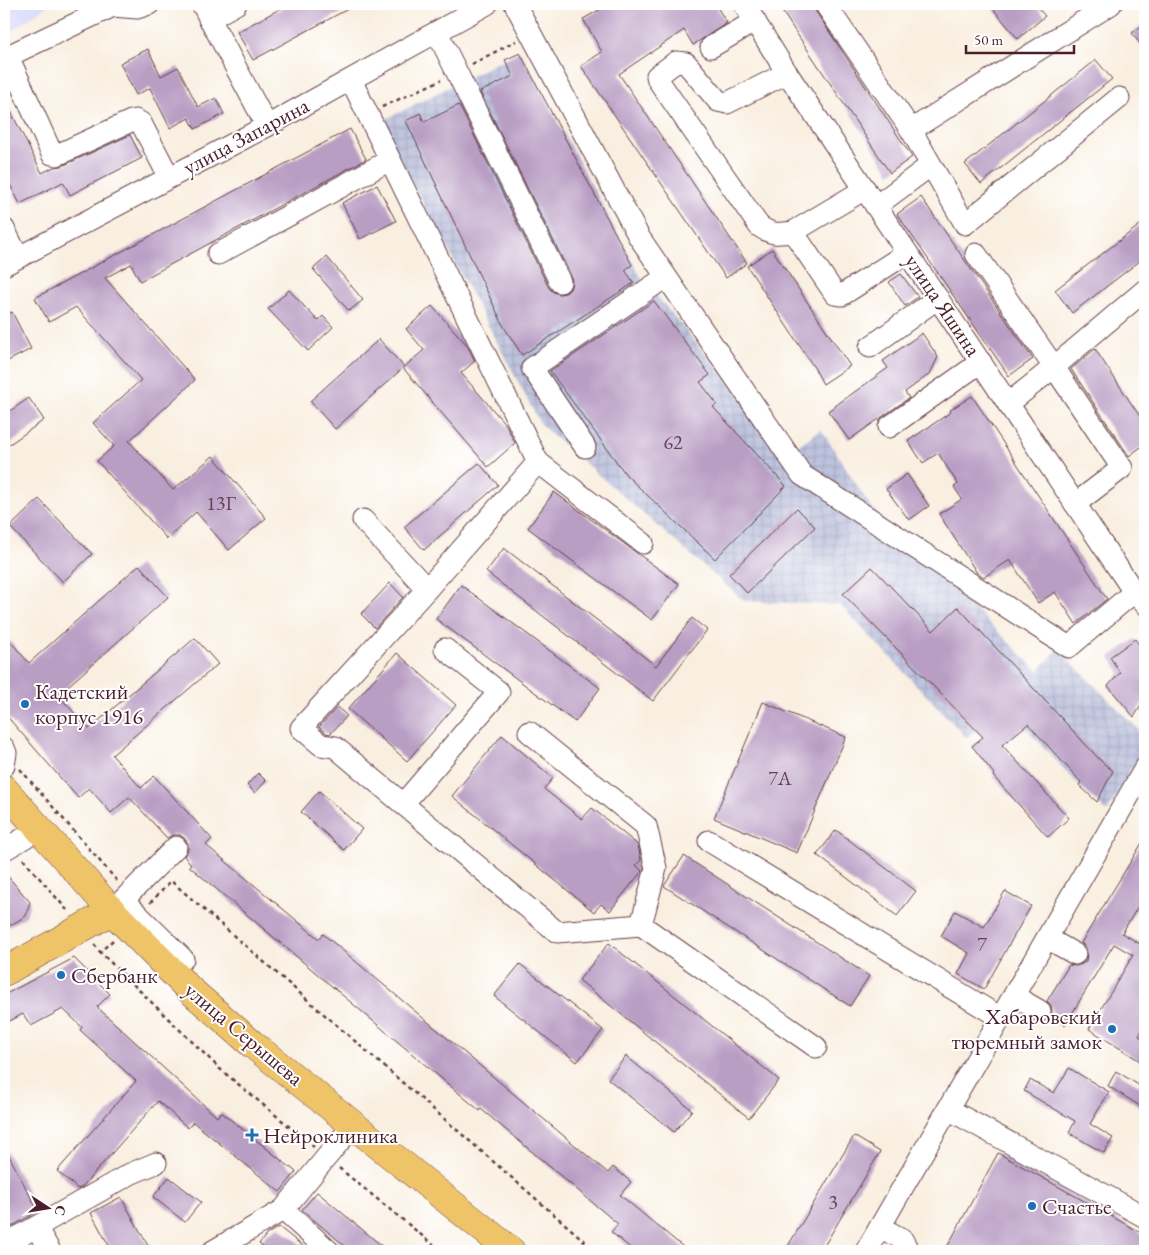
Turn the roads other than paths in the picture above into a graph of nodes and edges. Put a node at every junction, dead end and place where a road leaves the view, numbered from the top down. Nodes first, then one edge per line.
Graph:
1 (149, 4) edge
2 (236, 4) edge
3 (486, 4) edge
4 (516, 4) edge
5 (824, 4) edge
6 (1111, 4) edge
7 (206, 12) edge
8 (749, 12) edge
9 (437, 32) junction
10 (711, 48) dead end
11 (6, 57) edge
12 (788, 73) junction
13 (351, 80) junction
14 (1119, 98) dead end
15 (267, 126) junction
16 (911, 130) junction
17 (390, 160) junction
18 (931, 165) junction
19 (169, 177) junction
20 (870, 197) junction
21 (4, 230) edge
22 (793, 232) junction
23 (908, 253) junction
24 (218, 254) dead end
25 (976, 254) dead end
26 (11, 261) edge
27 (666, 277) junction
28 (560, 282) dead end
29 (1145, 290) edge
30 (938, 298) junction
31 (870, 346) dead end
32 (981, 362) junction
33 (1054, 367) junction
34 (1008, 404) junction
35 (889, 427) dead end
36 (585, 447) dead end
37 (538, 462) junction
38 (1075, 504) junction
39 (363, 520) dead end
40 (643, 542) dead end
41 (428, 589) junction
42 (1140, 598) edge
43 (445, 650) dead end
44 (529, 732) dead end
45 (1145, 768) edge
46 (4, 789) edge
47 (403, 804) junction
48 (39, 829) junction
49 (709, 840) dead end
50 (176, 847) dead end
51 (7, 848) edge
52 (121, 901) junction
53 (642, 925) junction
54 (1047, 938) junction
55 (1075, 954) dead end
56 (183, 959) dead end
57 (4, 972) edge
58 (1014, 996) junction
59 (1040, 1011) dead end
60 (1001, 1018) junction
61 (816, 1048) dead end
62 (948, 1109) junction
63 (353, 1125) junction
64 (156, 1163) dead end
65 (283, 1210) junction
66 (1145, 1217) edge
67 (36, 1227) junction
68 (880, 1227) junction
69 (4, 1245) edge
70 (50, 1251) edge
71 (213, 1251) edge
72 (329, 1251) edge
73 (511, 1251) edge
74 (866, 1251) edge
75 (907, 1251) edge

1 - 11 street
2 - 7 street
3 - 9 street, улица Запарина
4 - 27 street
5 - 16 street
6 - 16 street
7 - 15 street
8 - 10 street
8 - 12 street, улица Яшина
9 - 13 street, улица Запарина
9 - 28 street
11 - 19 street
12 - 20 street, улица Яшина
12 - 22 street
13 - 15 street, улица Запарина
13 - 17 street
14 - 18 street
15 - 19 street, улица Запарина
16 - 18 street
17 - 24 street
17 - 37 street
18 - 20 street
19 - 26 street, улица Запарина
20 - 22 street
20 - 23 street, улица Яшина
21 - 26 street
22 - 23 street
23 - 30 street, улица Яшина
25 - 33 street
27 - 36 street
27 - 42 street
29 - 33 street
30 - 31 street
30 - 32 street, улица Яшина
32 - 34 street, улица Яшина
32 - 35 street
33 - 34 street
33 - 38 street
34 - 38 street, улица Яшина
37 - 40 street
37 - 41 street
38 - 42 street, улица Яшина
39 - 41 street
41 - 47 street
43 - 47 street
44 - 53 street
45 - 54 street
46 - 48 main road, улица Серышева
47 - 53 street
48 - 51 street
48 - 52 main road, улица Серышева
49 - 60 street
50 - 52 street
52 - 56 street
52 - 57 main road
52 - 63 main road, улица Серышева
53 - 61 street
54 - 55 street
54 - 58 street
58 - 59 street
58 - 60 street
60 - 62 street
62 - 66 street
62 - 68 street
63 - 65 street
63 - 73 main road, улица Серышева
64 - 67 street
65 - 71 street
65 - 72 street
67 - 69 street
67 - 70 street
68 - 74 street
68 - 75 street

